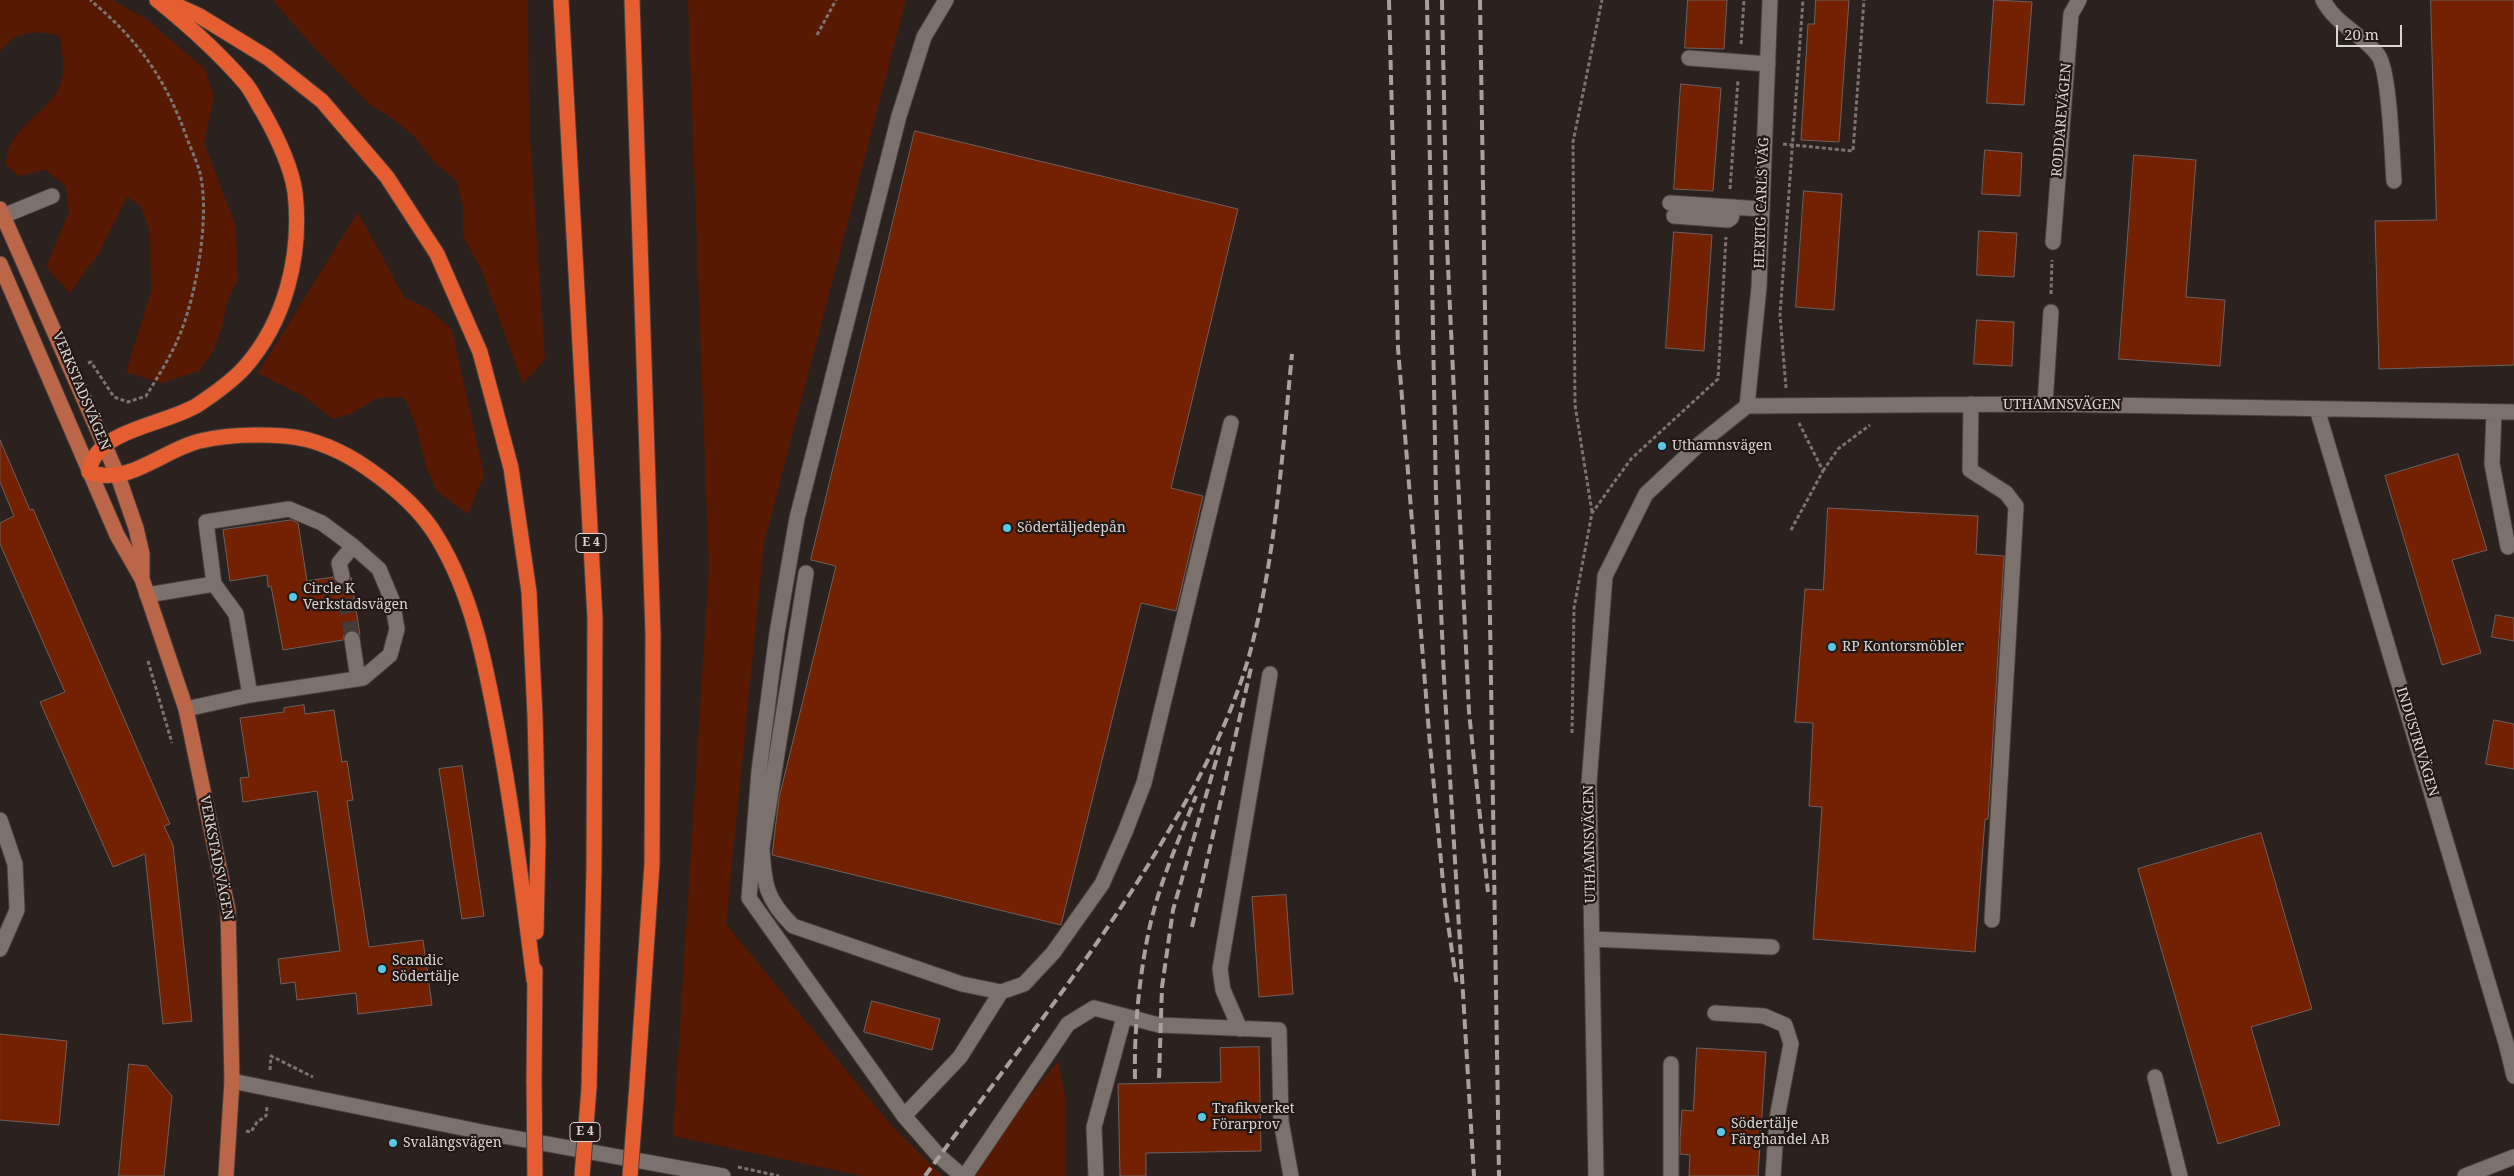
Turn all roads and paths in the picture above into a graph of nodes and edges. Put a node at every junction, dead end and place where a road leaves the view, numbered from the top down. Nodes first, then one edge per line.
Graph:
1 (90, 0) edge
2 (157, 0) edge
3 (163, 0) edge
4 (561, 0) edge
5 (632, 0) edge
6 (638, 0) edge
7 (836, 0) edge
8 (946, 0) edge
9 (1602, 0) edge
10 (1744, 0) edge
11 (1770, 0) edge
12 (1803, 0) edge
13 (1864, 0) edge
14 (2079, 0) edge
15 (2323, 0) edge
16 (817, 35) dead end
17 (633, 42) junction
18 (1689, 58) dead end
19 (1740, 62) junction
20 (1768, 64) junction
21 (1764, 142) junction
22 (1794, 145) junction
23 (2394, 181) dead end
24 (52, 196) dead end
25 (1672, 209) dead end
26 (1762, 209) junction
27 (1730, 211) junction
28 (2, 212) edge
29 (2053, 242) joint
30 (0, 264) edge
31 (2051, 312) joint
32 (72, 370) junction
33 (1971, 404) junction
34 (2045, 404) junction
35 (1747, 406) junction
36 (1787, 407) junction
37 (2317, 409) junction
38 (2494, 412) junction
39 (2514, 412) edge
40 (1231, 423) dead end
41 (104, 445) junction
42 (89, 472) junction
43 (118, 476) junction
44 (1592, 513) junction
45 (1791, 530) dead end
46 (353, 546) junction
47 (2508, 547) dead end
48 (806, 572) dead end
49 (342, 576) tunnel mouth
50 (142, 578) junction
51 (214, 584) junction
52 (147, 595) junction
53 (352, 638) tunnel mouth
54 (148, 660) dead end
55 (1270, 674) dead end
56 (358, 679) junction
57 (250, 695) junction
58 (186, 709) junction
59 (1572, 736) dead end
60 (173, 745) dead end
61 (0, 820) edge
62 (1992, 920) dead end
63 (1592, 939) junction
64 (1772, 947) dead end
65 (0, 949) edge
66 (534, 980) junction
67 (1000, 992) junction
68 (1715, 1012) dead end
69 (1124, 1017) junction
70 (1240, 1029) junction
71 (1671, 1064) dead end
72 (2514, 1076) edge
73 (2155, 1077) dead end
74 (232, 1081) junction
75 (904, 1116) junction
76 (2514, 1156) edge
77 (226, 1176) edge
78 (535, 1176) edge
79 (582, 1176) edge
80 (630, 1176) edge
81 (723, 1176) edge
82 (963, 1176) edge
83 (1096, 1176) edge
84 (1290, 1176) edge
85 (1596, 1176) edge
86 (1671, 1176) edge
87 (1773, 1176) edge
88 (2180, 1176) edge
89 (2465, 1176) edge

1 - 32 path
2 - 41 highway
3 - 66 highway
4 - 79 highway, E 4, bridge
5 - 17 highway
6 - 17 highway
7 - 16 path
8 - 75 street
9 - 44 path
10 - 19 path
11 - 20 street, HERTIG CARLS VÄG
12 - 22 path
13 - 22 path
14 - 29 street, RODDAREVÄGEN
15 - 23 street
17 - 80 highway, bridge
18 - 19 street
19 - 20 street
19 - 27 path
20 - 21 street, HERTIG CARLS VÄG
21 - 22 path
21 - 26 street, HERTIG CARLS VÄG
22 - 36 path
24 - 28 street
25 - 27 street
26 - 27 street
26 - 35 street, HERTIG CARLS VÄG
27 - 44 path
28 - 32 main road, VERKSTADSVÄGEN
29 - 31 path
30 - 42 main road, VERKSTADSVÄGEN
31 - 34 street
32 - 41 main road, VERKSTADSVÄGEN
33 - 34 street, UTHAMNSVÄGEN
33 - 36 street, UTHAMNSVÄGEN
33 - 62 street
34 - 37 street, UTHAMNSVÄGEN
35 - 36 street, UTHAMNSVÄGEN
35 - 63 street, UTHAMNSVÄGEN
36 - 45 path
37 - 38 street, UTHAMNSVÄGEN
37 - 72 street, INDUSTRIVÄGEN
38 - 39 street, UTHAMNSVÄGEN
38 - 47 street
40 - 67 street
41 - 42 highway
41 - 43 main road, VERKSTADSVÄGEN
42 - 43 highway
42 - 50 main road, VERKSTADSVÄGEN
43 - 50 main road, VERKSTADSVÄGEN
43 - 66 highway
44 - 59 path
46 - 49 street
46 - 51 street
46 - 56 street
48 - 67 street
50 - 52 main road, VERKSTADSVÄGEN
51 - 52 street
51 - 57 street
52 - 58 main road, VERKSTADSVÄGEN
53 - 56 street
54 - 60 path
55 - 70 street
56 - 57 street
57 - 58 street
58 - 74 main road, VERKSTADSVÄGEN
61 - 65 street
63 - 64 street
63 - 85 street, UTHAMNSVÄGEN
66 - 78 highway, bridge
67 - 75 street
68 - 87 street
69 - 70 street
69 - 82 street
69 - 83 street
70 - 84 street
71 - 86 street
73 - 88 street
74 - 77 main road, VERKSTADSVÄGEN
74 - 81 street
75 - 82 street
76 - 89 street

